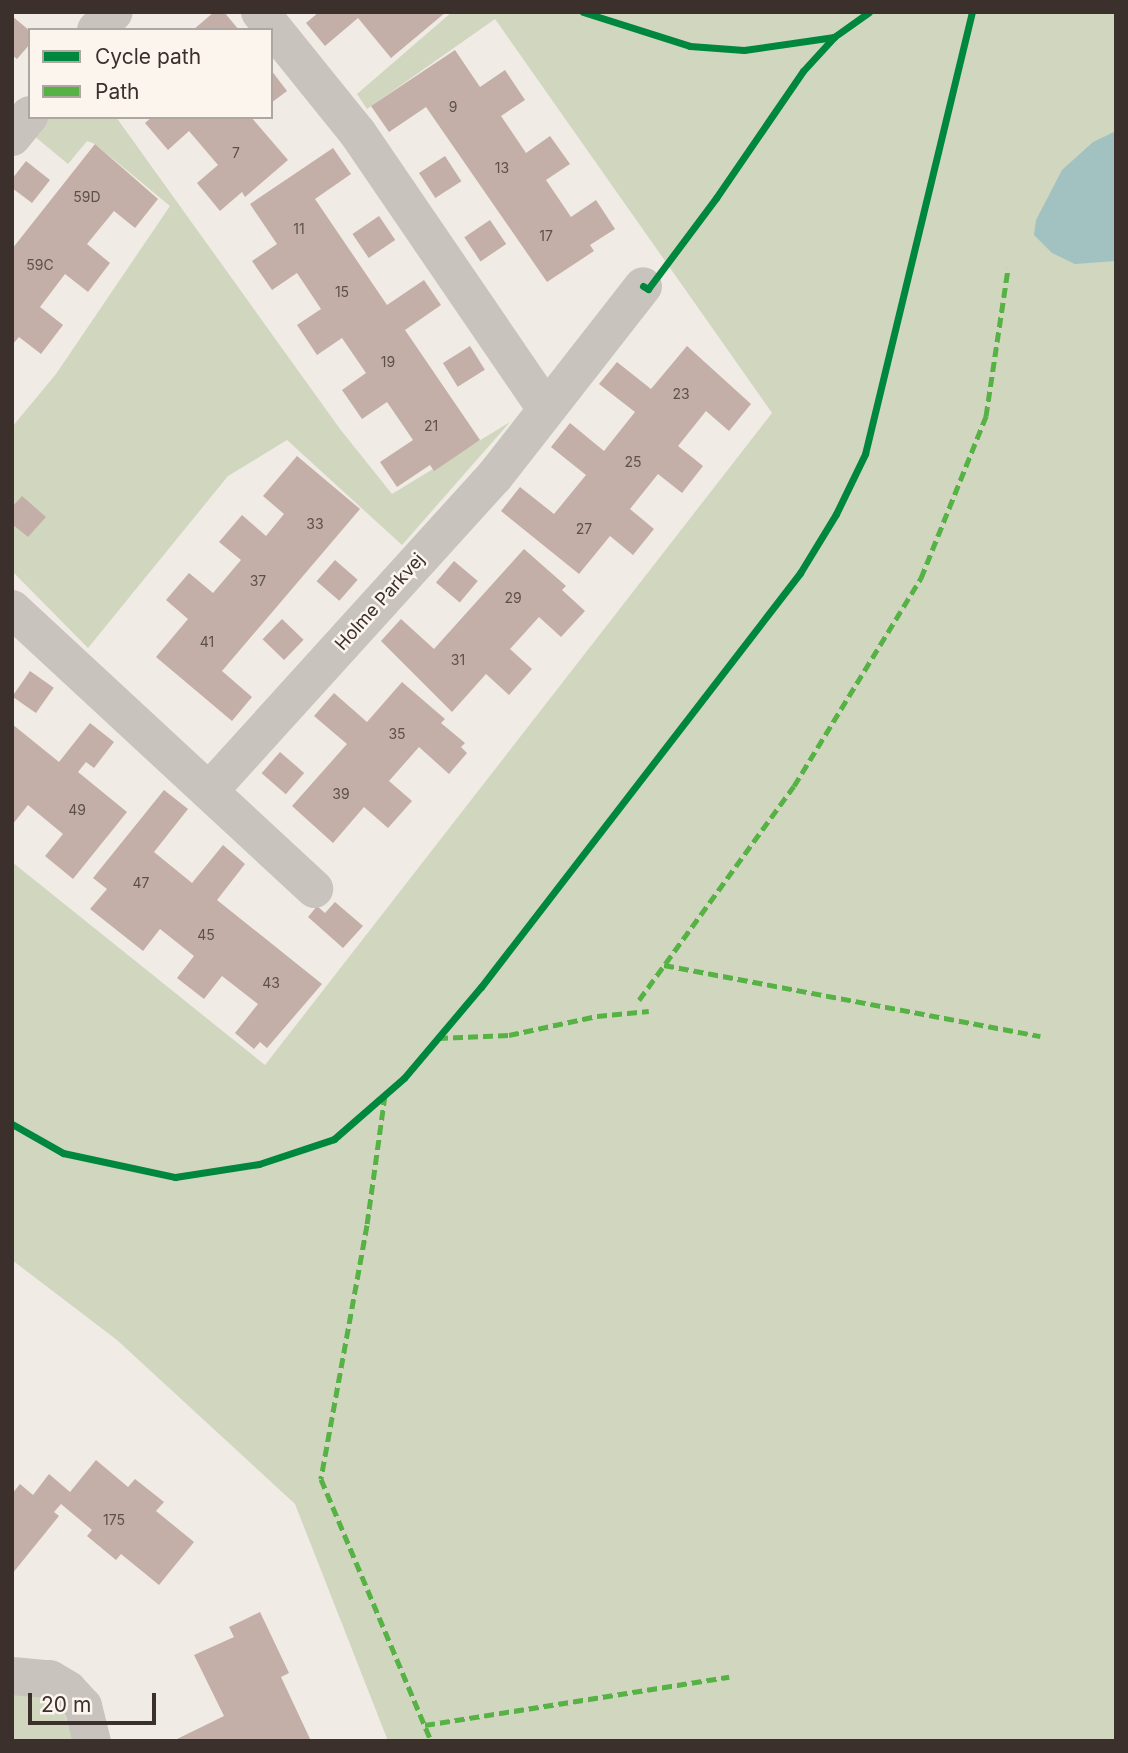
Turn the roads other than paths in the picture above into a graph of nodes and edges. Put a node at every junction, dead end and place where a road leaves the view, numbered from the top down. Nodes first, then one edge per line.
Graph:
1 (114, 12) edge
2 (260, 12) edge
3 (98, 28) edge
4 (273, 28) edge
5 (273, 28) edge
6 (28, 117) edge
7 (12, 137) edge
8 (643, 286) dead end
9 (545, 408) junction
10 (12, 609) edge
11 (209, 791) junction
12 (314, 889) dead end
13 (12, 1676) edge
14 (92, 1741) edge

1 - 3 street
2 - 4 street
5 - 9 street
6 - 7 street
8 - 9 street, Holme Parkvej
9 - 11 street, Holme Parkvej
10 - 11 street
11 - 12 street
13 - 14 street

